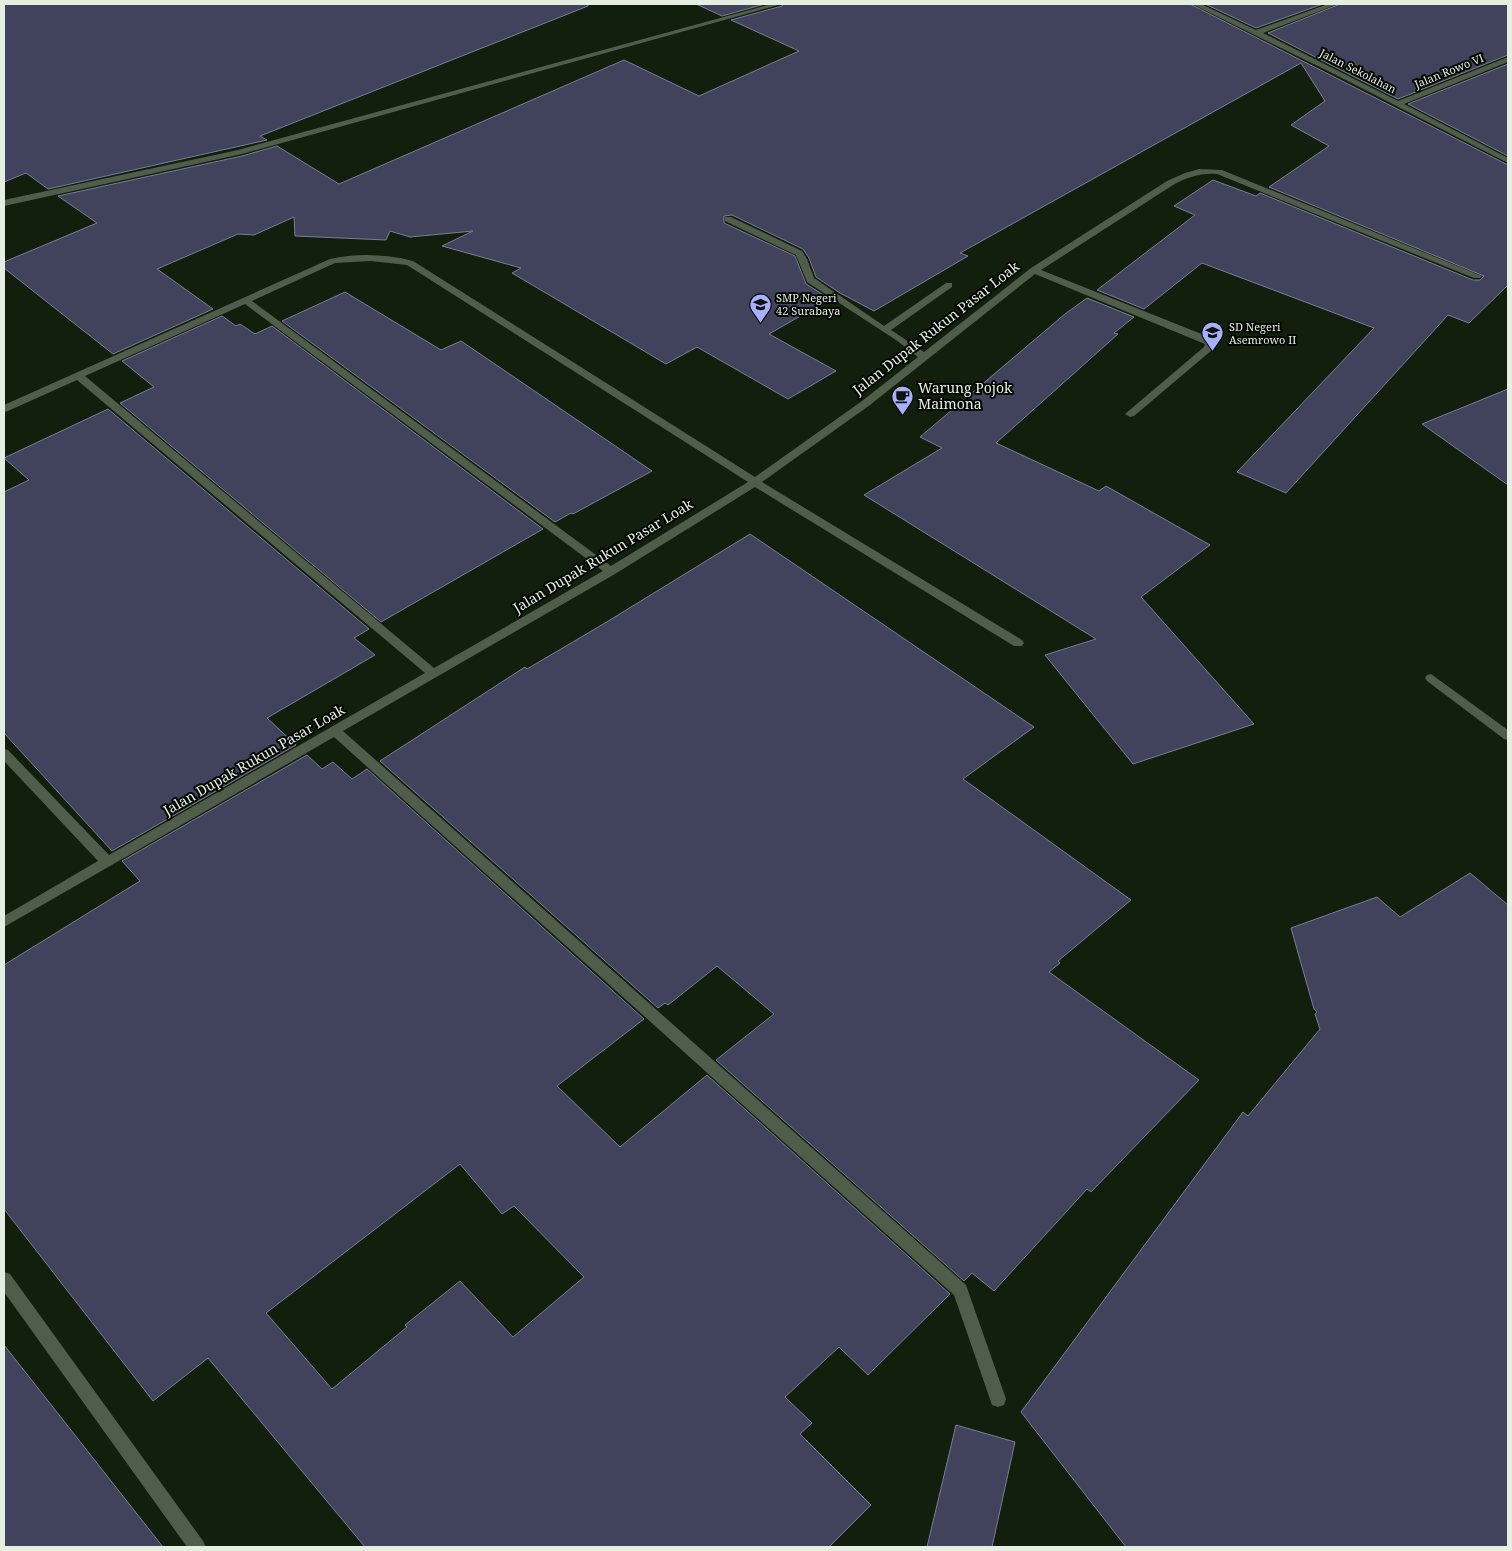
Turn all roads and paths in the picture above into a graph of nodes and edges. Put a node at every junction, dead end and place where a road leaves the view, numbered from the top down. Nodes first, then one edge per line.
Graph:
1 (778, 4) edge
2 (1196, 4) edge
3 (1334, 4) edge
4 (1256, 33) junction
5 (1508, 59) edge
6 (1397, 104) junction
7 (1508, 161) edge
8 (4, 203) edge
9 (728, 219) dead end
10 (1034, 270) junction
11 (1477, 276) dead end
12 (949, 285) dead end
13 (245, 300) junction
14 (884, 330) junction
15 (925, 358) junction
16 (78, 375) junction
17 (4, 408) edge
18 (1130, 414) dead end
19 (754, 482) junction
20 (611, 572) junction
21 (1018, 643) dead end
22 (433, 673) junction
23 (1431, 678) dead end
24 (334, 730) junction
25 (1508, 736) edge
26 (4, 753) edge
27 (107, 862) junction
28 (4, 922) edge
29 (4, 1279) edge
30 (998, 1399) dead end
31 (197, 1547) edge

1 - 8 street
2 - 4 street, Jalan Sekolahan
3 - 4 street
4 - 6 street, Jalan Sekolahan
5 - 6 street, Jalan Rowo VI
6 - 7 street, Jalan Sekolahan
9 - 14 street
10 - 11 street, Jalan Dupak Rukun Pasar Loak
10 - 15 street, Jalan Dupak Rukun Pasar Loak
10 - 18 street
12 - 14 street
13 - 16 street
13 - 19 street
13 - 20 street
14 - 15 street
15 - 19 street, Jalan Dupak Rukun Pasar Loak
16 - 17 street
16 - 22 street
19 - 20 street, Jalan Dupak Rukun Pasar Loak
19 - 21 street
20 - 22 street, Jalan Dupak Rukun Pasar Loak
22 - 24 street, Jalan Dupak Rukun Pasar Loak
23 - 25 street
24 - 27 street, Jalan Dupak Rukun Pasar Loak
24 - 30 street
26 - 27 street
27 - 28 street, Jalan Dupak Rukun Pasar Loak
29 - 31 street

